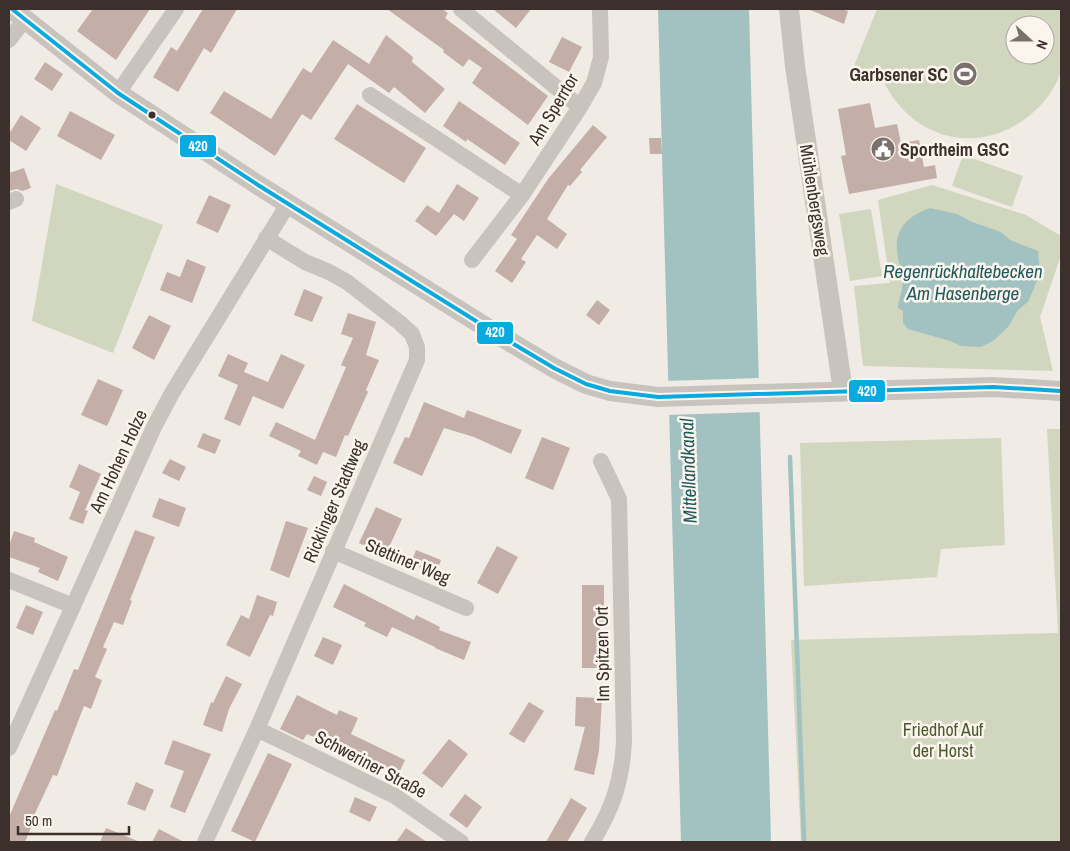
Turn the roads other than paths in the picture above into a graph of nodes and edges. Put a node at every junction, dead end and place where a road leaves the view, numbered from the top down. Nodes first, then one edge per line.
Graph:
1 (176, 9) edge
2 (461, 9) edge
3 (600, 9) edge
4 (789, 9) edge
5 (18, 14) edge
6 (9, 40) edge
7 (118, 93) junction
8 (370, 95) dead end
9 (580, 108) junction
10 (522, 194) junction
11 (288, 204) junction
12 (266, 238) junction
13 (472, 260) dead end
14 (843, 391) junction
15 (1061, 391) edge
16 (601, 462) dead end
17 (334, 551) junction
18 (9, 580) edge
19 (73, 606) junction
20 (466, 608) dead end
21 (257, 729) junction
22 (9, 748) edge
23 (205, 842) edge
24 (461, 842) edge
25 (592, 842) edge

1 - 7 street
2 - 9 street
3 - 9 street, Am Sperrtor
4 - 14 street, Mühlenbergsweg
5 - 6 street
5 - 7 street
7 - 11 street
8 - 10 street
9 - 10 street, Am Sperrtor
10 - 13 street, Am Sperrtor
11 - 12 street, Am Hohen Holze
11 - 14 street
12 - 17 street, Ricklinger Stadtweg
12 - 19 street, Am Hohen Holze
14 - 15 street
16 - 25 street, Im Spitzen Ort
17 - 20 street, Stettiner Weg
17 - 21 street, Ricklinger Stadtweg
18 - 19 street
19 - 22 street, Am Hohen Holze
21 - 23 street, Ricklinger Stadtweg
21 - 24 street, Schweriner Straße

